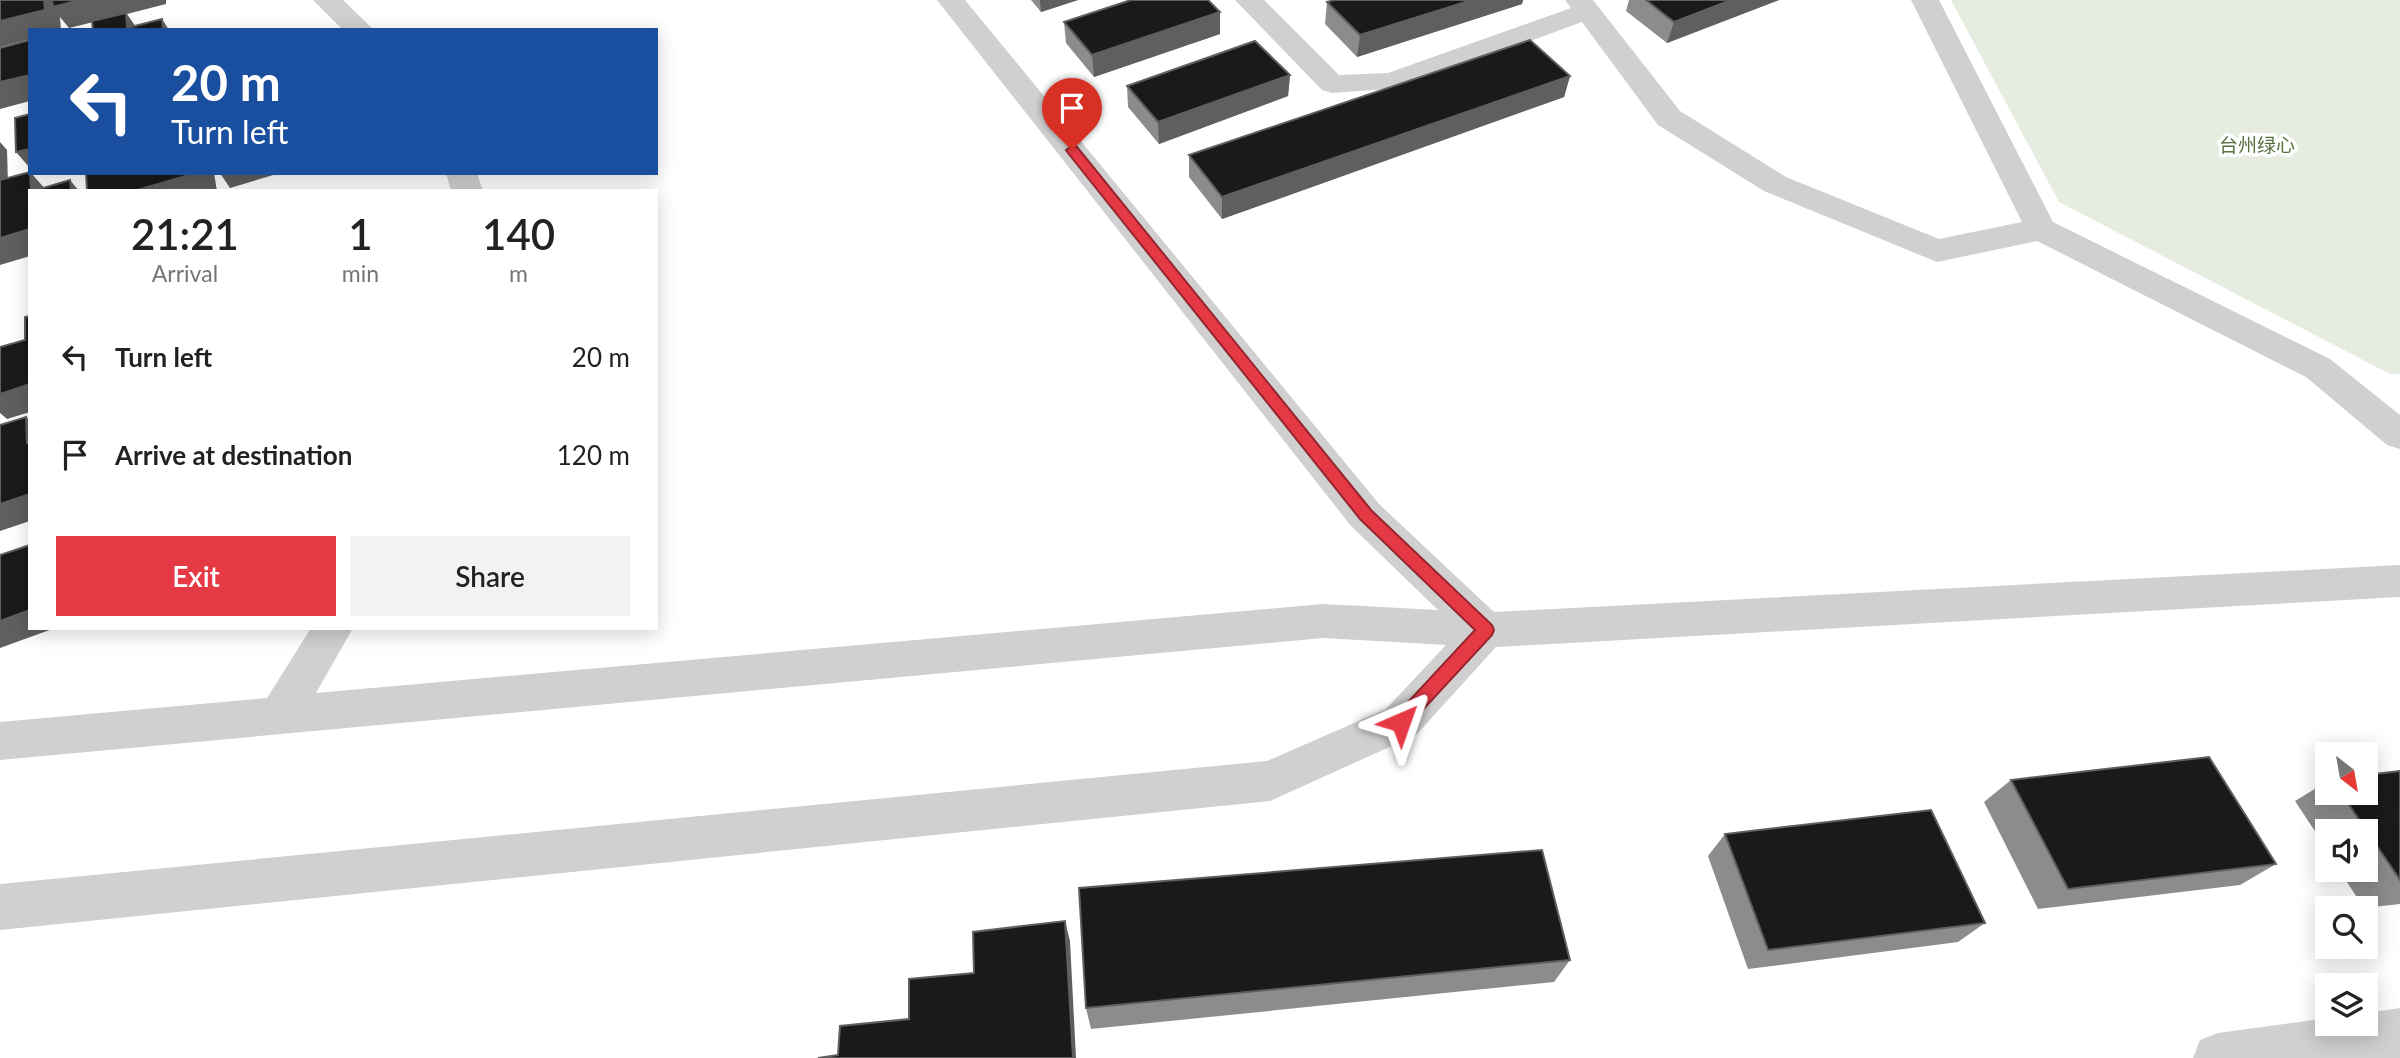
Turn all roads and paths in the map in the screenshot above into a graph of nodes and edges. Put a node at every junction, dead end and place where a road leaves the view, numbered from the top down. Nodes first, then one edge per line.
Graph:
1 (327, 0) edge
2 (951, 0) edge
3 (1249, 0) edge
4 (1926, 0) edge
5 (1583, 6) edge
6 (358, 28) edge
7 (2041, 229) junction
8 (2400, 435) edge
9 (2400, 581) edge
10 (332, 630) edge
11 (1486, 630) junction
12 (280, 715) junction
13 (0, 741) edge
14 (0, 907) edge
15 (2400, 1033) edge
16 (2218, 1058) edge

1 - 6 street
2 - 11 street
3 - 5 street
4 - 7 street
5 - 7 street
7 - 8 street
9 - 11 street
10 - 12 street
11 - 12 street
11 - 14 street
12 - 13 street
15 - 16 street

